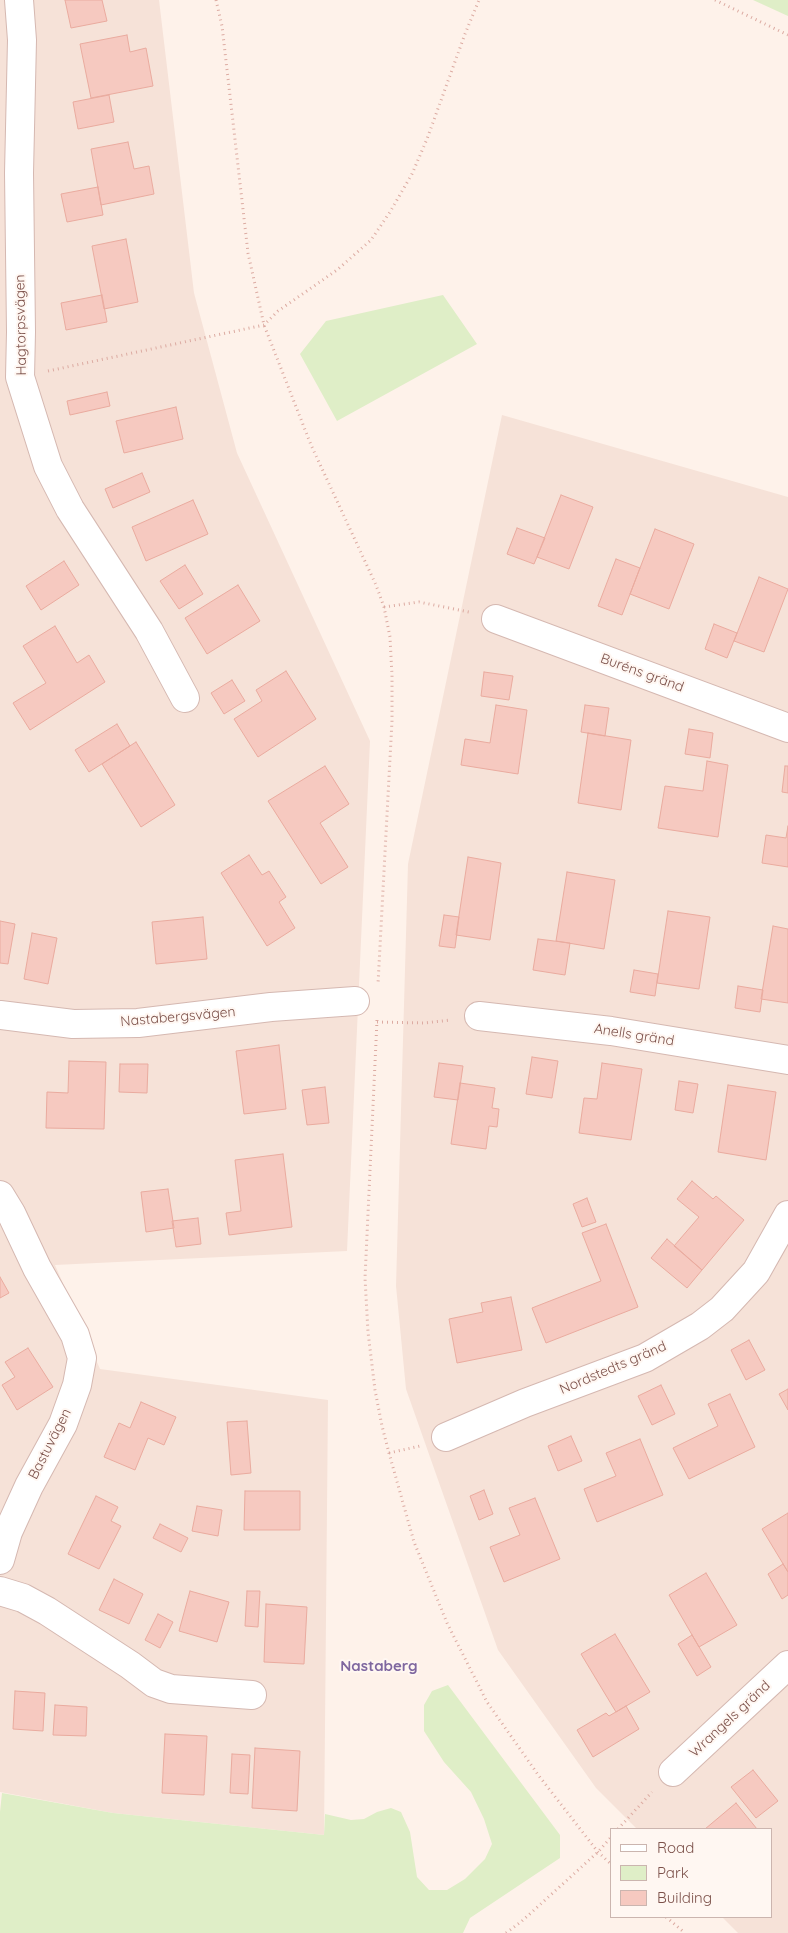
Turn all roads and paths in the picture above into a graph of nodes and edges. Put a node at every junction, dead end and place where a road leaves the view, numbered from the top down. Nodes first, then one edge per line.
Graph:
1 (19, 0) edge
2 (216, 0) edge
3 (479, 0) edge
4 (715, 0) edge
5 (788, 36) edge
6 (264, 325) junction
7 (10, 381) edge
8 (384, 607) junction
9 (496, 619) joint
10 (184, 698) dead end
11 (788, 728) edge
12 (370, 1001) junction
13 (0, 1015) edge
14 (479, 1016) joint
15 (377, 1022) junction
16 (788, 1060) edge
17 (0, 1195) edge
18 (788, 1215) edge
19 (446, 1437) dead end
20 (0, 1560) edge
21 (0, 1591) edge
22 (788, 1665) edge
23 (252, 1695) dead end
24 (673, 1772) joint
25 (619, 1828) edge
26 (610, 1838) edge
27 (598, 1852) junction
28 (610, 1863) edge
29 (667, 1918) edge
30 (506, 1933) edge
31 (685, 1933) edge

1 - 7 street, Hagtorpsvägen
2 - 6 path
3 - 6 path
4 - 5 path
6 - 7 path
6 - 8 path
7 - 10 street, Hagtorpsvägen
8 - 9 path
8 - 12 path
9 - 11 street, Buréns gränd
12 - 13 street, Nastabergsvägen
12 - 15 path
14 - 15 path
14 - 16 street, Anells gränd
15 - 27 path
17 - 20 street, Bastuvägen
18 - 19 street, Nordstedts gränd
21 - 23 street
22 - 24 street, Wrangels gränd
24 - 25 path
26 - 27 path
27 - 28 path
27 - 30 path
29 - 31 path

